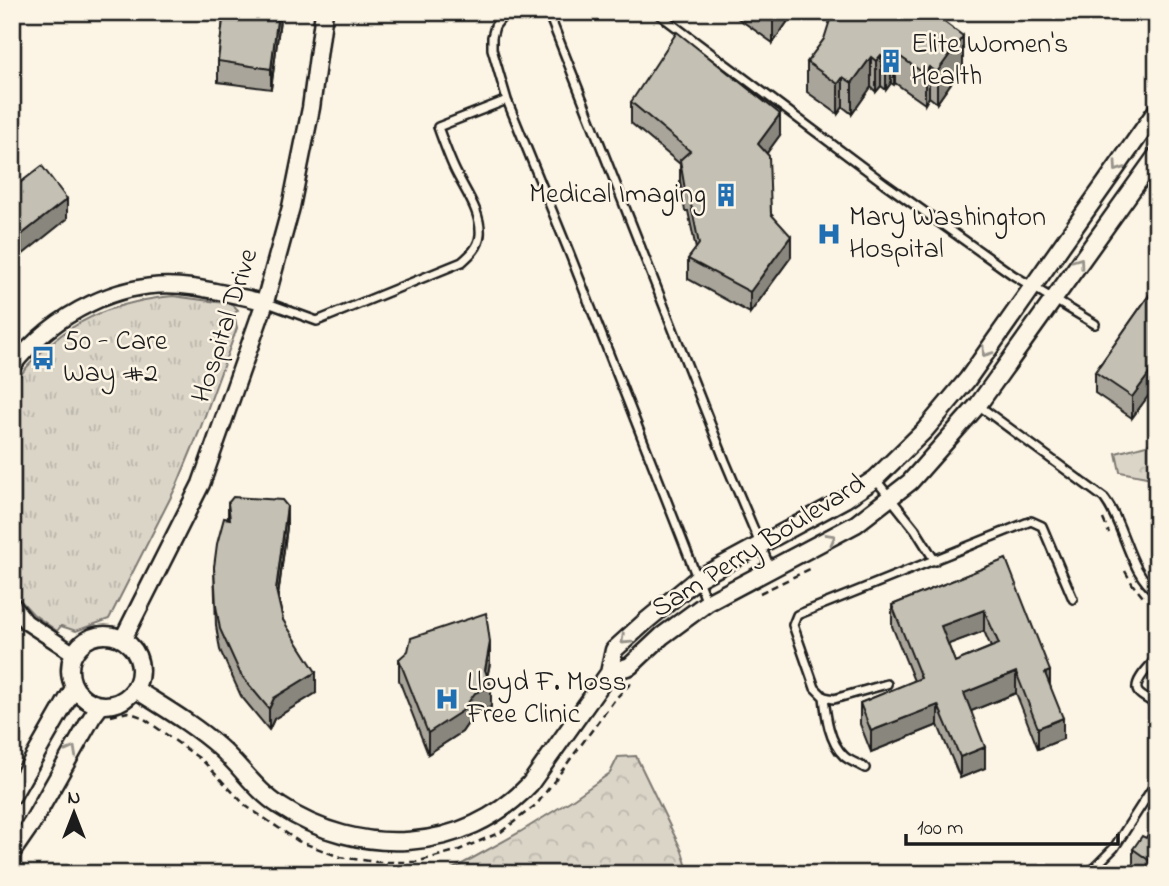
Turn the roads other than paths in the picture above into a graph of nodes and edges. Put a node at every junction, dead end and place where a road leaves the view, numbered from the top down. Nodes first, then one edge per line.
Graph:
1 (324, 12) edge
2 (506, 12) edge
3 (548, 12) edge
4 (656, 12) edge
5 (507, 100) junction
6 (1157, 110) edge
7 (1157, 155) edge
8 (1033, 287) junction
9 (1052, 299) junction
10 (265, 302) junction
11 (1095, 324) dead end
12 (12, 367) edge
13 (978, 405) junction
14 (875, 479) junction
15 (890, 497) junction
16 (761, 546) junction
17 (934, 561) junction
18 (771, 570) junction
19 (697, 579) junction
20 (1157, 593) edge
21 (1073, 599) dead end
22 (707, 603) junction
23 (12, 604) edge
24 (123, 639) junction
25 (73, 653) junction
26 (1157, 658) edge
27 (609, 673) junction
28 (887, 684) dead end
29 (74, 688) junction
30 (135, 689) junction
31 (824, 697) junction
32 (101, 705) junction
33 (1157, 705) edge
34 (865, 768) dead end
35 (1157, 781) edge
36 (12, 796) edge
37 (12, 852) edge
38 (1088, 874) edge

1 - 10 street, Hospital Drive
2 - 5 lane
3 - 16 lane
4 - 8 lane
5 - 10 lane
5 - 19 lane
6 -> 8 street, Sam Perry Boulevard
9 -> 7 street, Sam Perry Boulevard
8 - 9 lane
8 -> 14 street, Sam Perry Boulevard
9 - 11 lane
9 - 13 street, Sam Perry Boulevard
10 - 12 street
10 - 24 street, Hospital Drive
13 - 15 street, Sam Perry Boulevard
13 - 20 lane
14 - 15 lane
14 - 16 street, Sam Perry Boulevard
15 - 17 lane
18 -> 15 street, Sam Perry Boulevard
16 - 18 lane
16 - 19 street, Sam Perry Boulevard
17 - 21 lane
17 - 31 lane
18 - 22 street, Sam Perry Boulevard
19 - 22 lane
19 -> 27 street, Sam Perry Boulevard
22 - 27 street, Sam Perry Boulevard
23 - 25 street
24 - 25 street
24 - 30 street
25 - 29 street
26 - 33 lane
27 - 30 street, Sam Perry Boulevard
28 - 31 lane
29 - 32 street
29 - 36 street
30 - 32 street
31 - 34 lane
37 -> 32 street
35 - 38 lane

